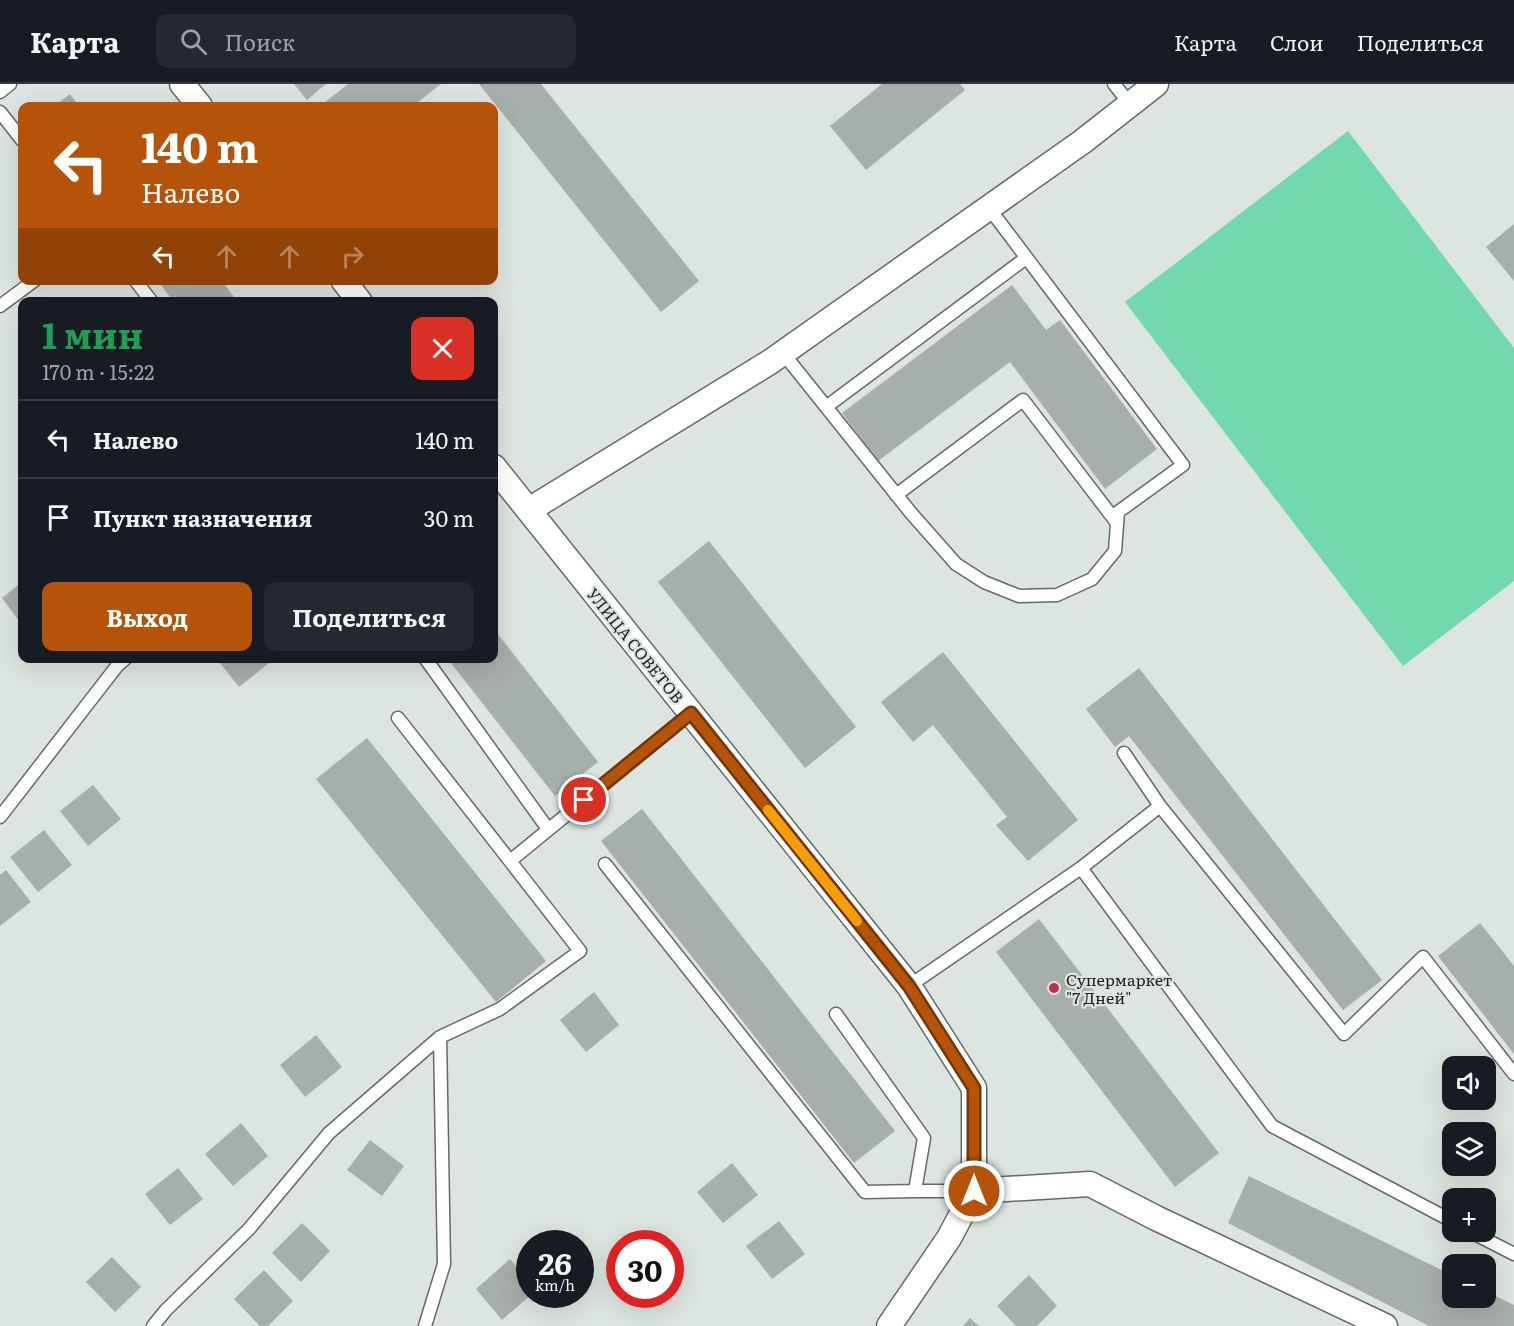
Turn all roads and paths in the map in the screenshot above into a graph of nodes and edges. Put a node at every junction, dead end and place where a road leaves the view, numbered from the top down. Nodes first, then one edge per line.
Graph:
1 (10, 84) edge
2 (182, 84) edge
3 (1114, 84) edge
4 (1156, 84) edge
5 (0, 92) edge
6 (197, 102) edge
7 (1130, 105) junction
8 (0, 112) edge
9 (18, 135) edge
10 (989, 208) junction
11 (1026, 258) junction
12 (28, 285) edge
13 (139, 285) edge
14 (347, 285) edge
15 (148, 297) edge
16 (356, 297) edge
17 (0, 306) edge
18 (783, 353) junction
19 (826, 406) junction
20 (498, 471) edge
21 (896, 495) junction
22 (529, 510) junction
23 (1117, 523) junction
24 (120, 663) edge
25 (429, 663) edge
26 (691, 713) junction
27 (398, 718) dead end
28 (1124, 753) dead end
29 (1160, 806) junction
30 (0, 817) edge
31 (548, 829) junction
32 (510, 861) junction
33 (605, 864) dead end
34 (1081, 868) junction
35 (909, 986) junction
36 (836, 1014) dead end
37 (440, 1037) junction
38 (1514, 1074) edge
39 (915, 1191) junction
40 (974, 1191) junction
41 (1442, 1216) edge
42 (1491, 1242) edge
43 (1514, 1254) edge
44 (153, 1326) edge
45 (424, 1326) edge
46 (889, 1326) edge
47 (1385, 1326) edge

1 - 5 lane
2 - 6 street
3 - 7 lane
4 - 7 street
7 - 10 street
8 - 9 lane
10 - 11 lane
10 - 18 street
11 - 19 lane
11 - 23 lane
12 - 17 lane
13 - 15 lane
14 - 16 street
18 - 19 lane
18 - 22 street
19 - 21 lane
20 - 22 street, УЛИЦА СОВЕТОВ
21 - 23 lane
21 - 23 lane
22 - 26 street, УЛИЦА СОВЕТОВ
24 - 30 lane
25 - 31 lane
26 - 31 lane
26 - 35 street, УЛИЦА СОВЕТОВ
27 - 32 lane
28 - 29 lane
29 - 34 lane
29 - 38 lane
31 - 32 lane
32 - 37 lane
33 - 39 lane
34 - 35 lane
34 - 41 lane
35 - 40 street, УЛИЦА СОВЕТОВ
36 - 39 lane
37 - 44 lane
37 - 45 lane
39 - 40 lane
40 - 46 street
40 - 47 street
42 - 43 lane

